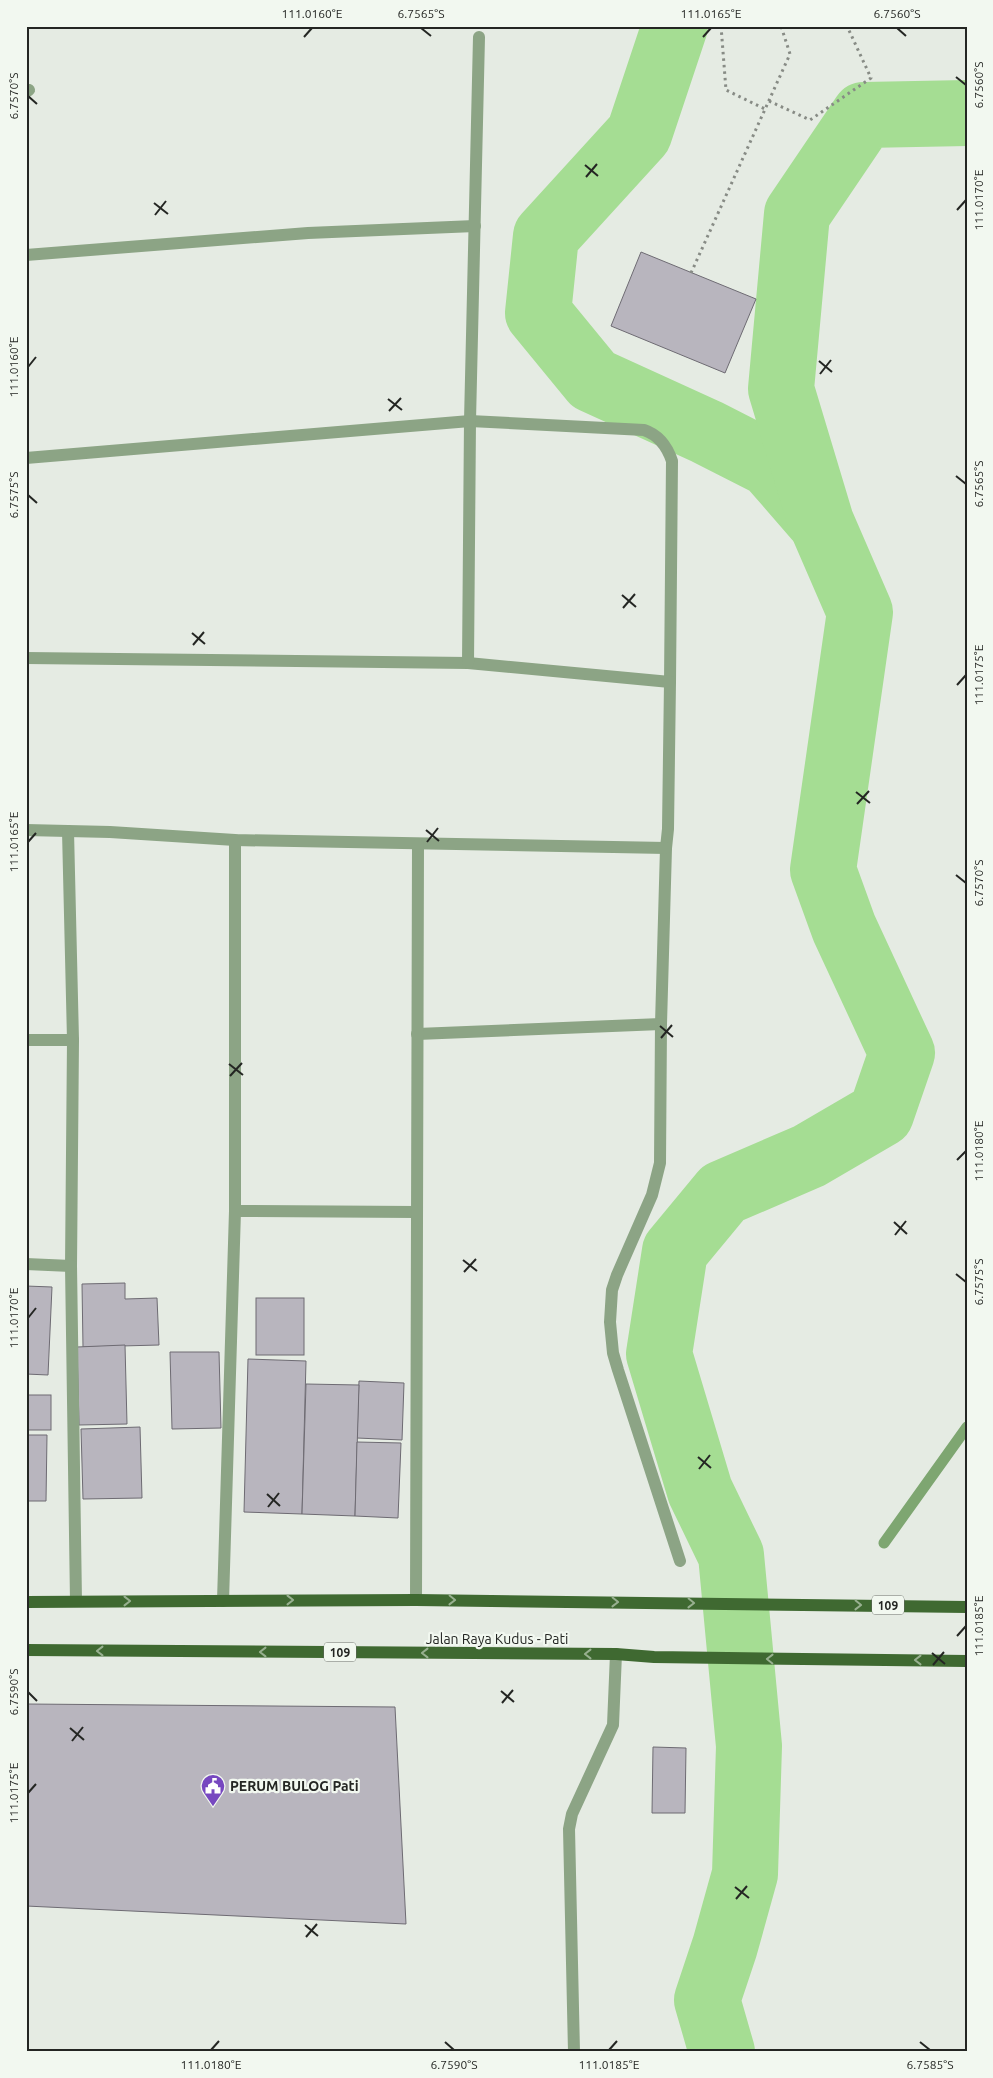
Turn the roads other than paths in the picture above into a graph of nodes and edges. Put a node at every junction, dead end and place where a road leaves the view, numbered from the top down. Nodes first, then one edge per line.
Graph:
1 (479, 37) dead end
2 (475, 226) junction
3 (26, 255) edge
4 (470, 420) junction
5 (26, 458) edge
6 (26, 658) edge
7 (468, 663) junction
8 (670, 682) junction
9 (26, 830) edge
10 (68, 831) junction
11 (235, 840) junction
12 (418, 845) junction
13 (666, 848) junction
14 (661, 1024) junction
15 (417, 1034) junction
16 (26, 1040) edge
17 (73, 1040) junction
18 (235, 1211) junction
19 (416, 1212) junction
20 (26, 1264) edge
21 (71, 1266) junction
22 (680, 1561) dead end
23 (416, 1600) junction
24 (222, 1601) junction
25 (26, 1602) edge
26 (76, 1602) junction
27 (967, 1607) edge
28 (26, 1650) edge
29 (616, 1654) junction
30 (967, 1661) edge
31 (574, 2052) edge

1 - 2 street
2 - 3 street
2 - 4 street
4 - 5 street
4 - 7 street
4 - 8 street
6 - 7 street
7 - 8 street
8 - 13 street
9 - 10 street
10 - 11 street
10 - 17 street
11 - 12 street
11 - 18 street
12 - 13 street
12 - 15 street
13 - 14 street
14 - 15 street
14 - 22 street
15 - 19 street
16 - 17 street
17 - 21 street
18 - 19 street
18 - 24 street
19 - 23 street
20 - 21 street
21 - 26 street
24 -> 23 main road, 109
23 -> 27 main road, 109
26 -> 24 main road, 109
25 - 26 main road, 109
29 -> 28 main road, Jalan Raya Kudus - Pati / 109
30 -> 29 main road, Jalan Raya Kudus - Pati / 109
29 - 31 street

